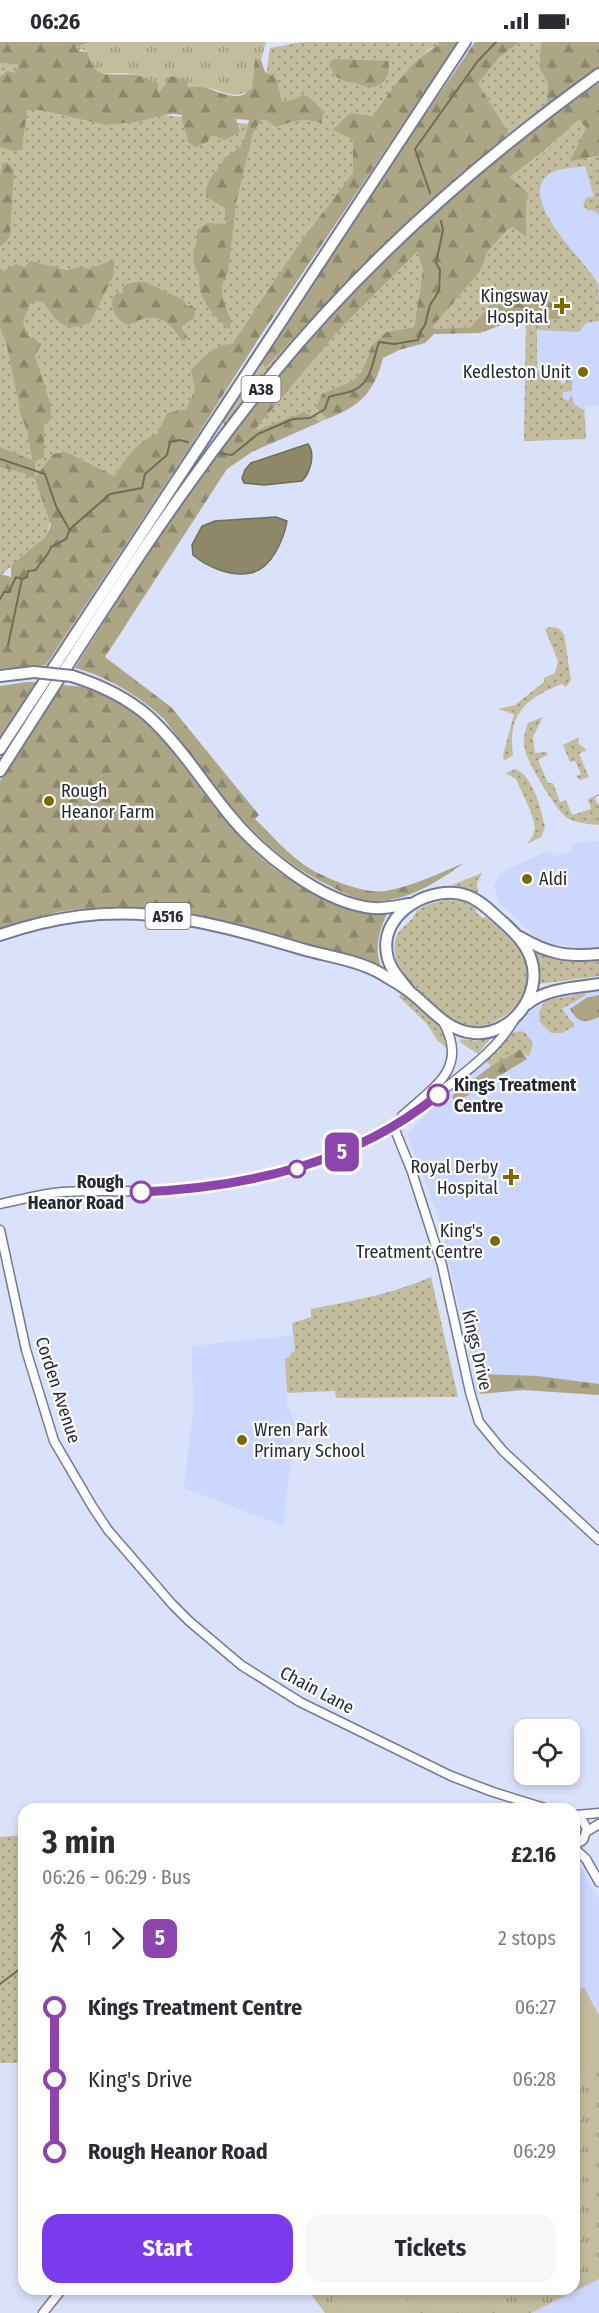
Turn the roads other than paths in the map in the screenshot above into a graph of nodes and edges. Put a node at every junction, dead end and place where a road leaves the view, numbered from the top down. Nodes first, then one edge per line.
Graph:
1 (465, 42) edge
2 (599, 74) edge
3 (0, 676) edge
4 (0, 749) edge
5 (0, 771) edge
6 (412, 903) junction
7 (0, 935) edge
8 (517, 936) junction
9 (599, 954) edge
10 (599, 984) edge
11 (410, 992) junction
12 (526, 1004) junction
13 (517, 1015) junction
14 (442, 1020) junction
15 (393, 1125) junction
16 (0, 1204) edge
17 (0, 1230) edge
18 (599, 1540) edge
19 (120, 1546) joint
20 (527, 1803) edge
21 (599, 1813) edge
22 (580, 1815) edge
23 (580, 1819) edge
24 (599, 1824) edge
25 (586, 1834) junction
26 (580, 1842) edge
27 (580, 1853) edge
28 (586, 1859) junction
29 (599, 1882) edge
30 (57, 2295) edge
31 (43, 2313) edge

1 - 4 highway, A38
2 - 5 highway, A38
3 - 6 highway, A516, bridge
6 - 8 highway, A516
6 - 11 highway, A516
7 - 11 highway, A516
8 - 9 highway, A516
8 - 12 highway, A516
10 - 12 highway, A516
11 - 14 highway, A516
12 - 13 highway, A516
13 - 14 highway, A516
13 - 15 main road
14 - 15 main road
15 - 16 main road
15 - 18 main road, Kings Drive
17 - 19 main road, Corden Avenue
19 - 20 main road, Chain Lane
21 - 22 main road
23 - 25 main road
24 - 25 main road
25 - 26 main road
25 - 28 main road
27 - 28 main road
28 - 29 main road
30 - 31 main road

